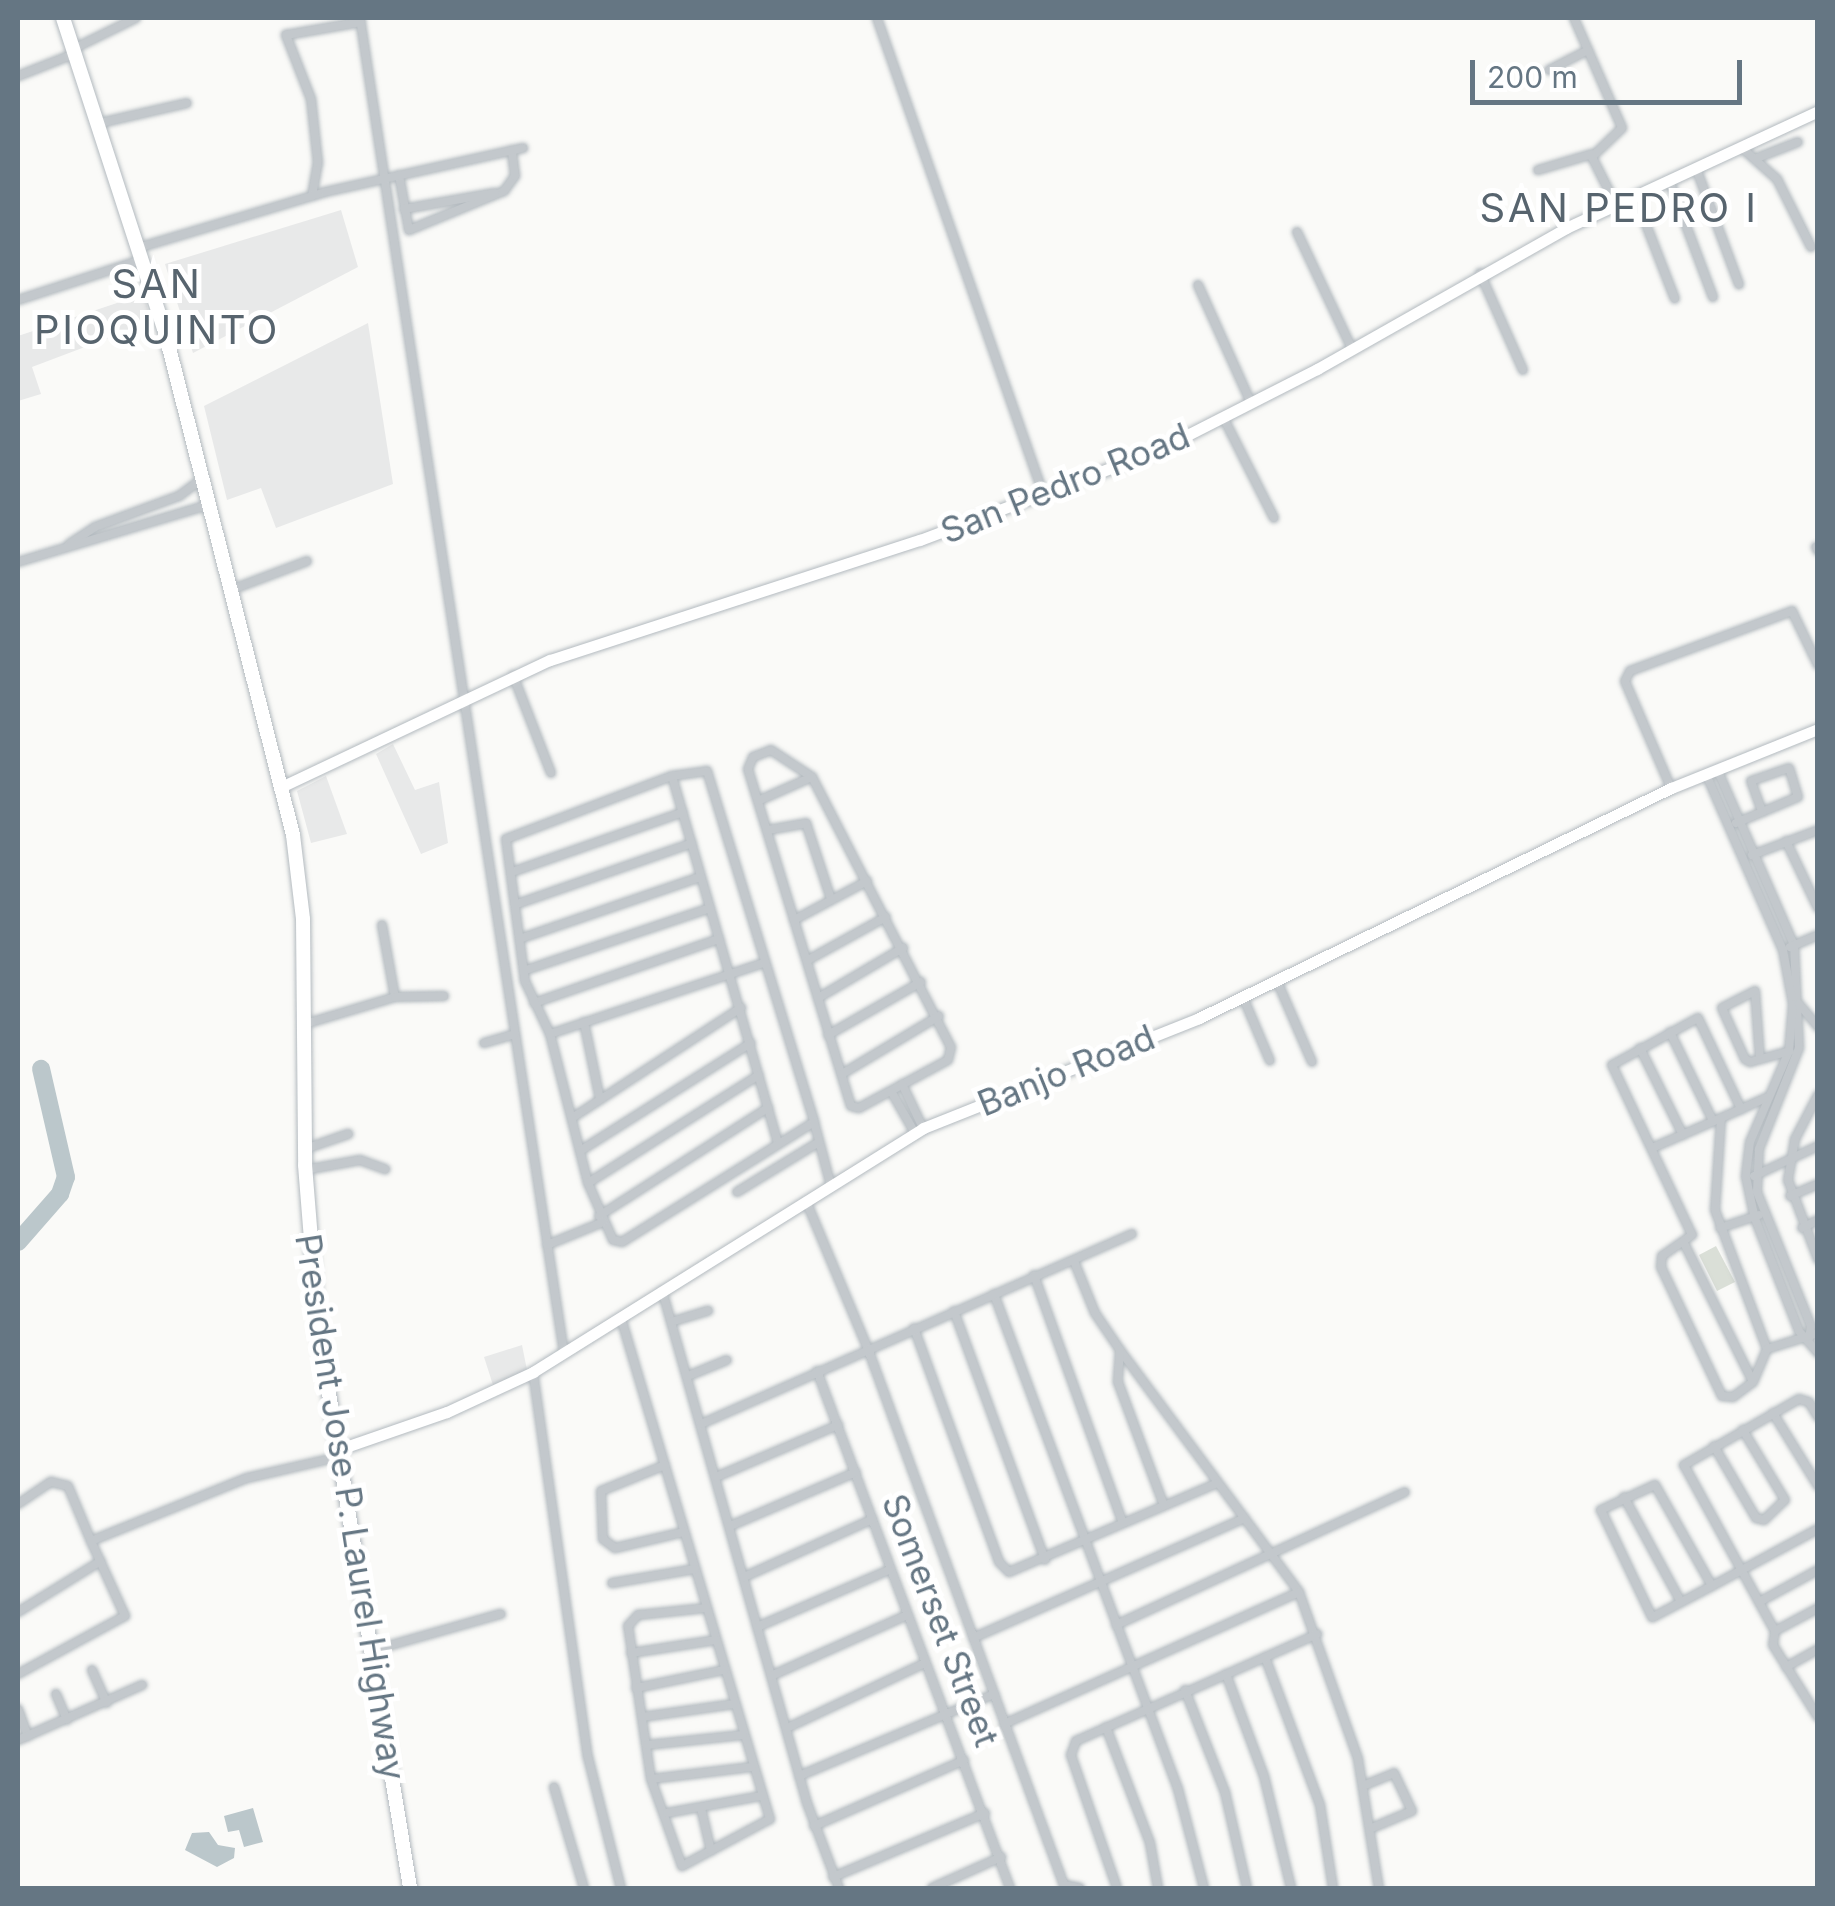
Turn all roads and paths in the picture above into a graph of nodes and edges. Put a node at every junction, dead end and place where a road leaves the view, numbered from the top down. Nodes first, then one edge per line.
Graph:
1 (63, 18) edge
2 (136, 18) edge
3 (876, 18) edge
4 (1574, 18) edge
5 (361, 20) edge
6 (1588, 50) junction
7 (75, 51) junction
8 (1549, 70) dead end
9 (18, 76) edge
10 (187, 103) dead end
11 (1818, 111) edge
12 (100, 123) junction
13 (1798, 142) dead end
14 (523, 148) dead end
15 (1742, 148) junction
16 (512, 150) junction
17 (1592, 154) junction
18 (1757, 158) junction
19 (1696, 168) junction
20 (1538, 170) dead end
21 (400, 176) junction
22 (385, 178) junction
23 (1669, 180) junction
24 (504, 191) junction
25 (1635, 195) junction
26 (312, 196) junction
27 (1615, 204) junction
28 (404, 209) junction
29 (1297, 232) dead end
30 (1811, 248) dead end
31 (142, 253) junction
32 (1480, 272) junction
33 (1740, 284) dead end
34 (1198, 285) dead end
35 (1713, 297) dead end
36 (1675, 299) dead end
37 (18, 300) edge
38 (1351, 347) junction
39 (1523, 370) dead end
40 (1251, 403) junction
41 (1223, 418) junction
42 (204, 478) junction
43 (1043, 492) junction
44 (210, 504) junction
45 (1274, 518) dead end
46 (95, 527) junction
47 (100, 540) junction
48 (65, 546) junction
49 (308, 561) dead end
50 (18, 562) edge
51 (233, 588) junction
52 (1818, 665) edge
53 (513, 675) junction
54 (464, 698) junction
55 (1817, 732) edge
56 (1712, 772) junction
57 (551, 773) dead end
58 (672, 776) junction
59 (812, 777) junction
60 (283, 786) junction
61 (1671, 788) junction
62 (760, 800) junction
63 (1734, 808) junction
64 (683, 812) junction
65 (1723, 812) junction
66 (1762, 812) junction
67 (1740, 822) junction
68 (1729, 826) junction
69 (768, 830) junction
70 (1818, 830) edge
71 (1786, 841) junction
72 (692, 843) junction
73 (1754, 854) junction
74 (1744, 859) junction
75 (512, 872) junction
76 (700, 877) junction
77 (867, 881) junction
78 (1773, 898) junction
79 (831, 899) junction
80 (1763, 903) junction
81 (517, 904) junction
82 (710, 908) junction
83 (1818, 908) edge
84 (886, 917) junction
85 (794, 920) junction
86 (382, 925) dead end
87 (1818, 935) edge
88 (522, 938) junction
89 (719, 938) junction
90 (1794, 946) junction
91 (904, 948) junction
92 (1784, 950) junction
93 (808, 960) junction
94 (764, 963) junction
95 (526, 970) junction
96 (732, 974) junction
97 (1277, 981) junction
98 (921, 982) junction
99 (444, 996) dead end
100 (395, 997) junction
101 (1243, 997) junction
102 (818, 998) junction
103 (534, 1003) junction
104 (1797, 1004) junction
105 (740, 1008) junction
106 (939, 1016) junction
107 (584, 1022) junction
108 (306, 1024) junction
109 (1818, 1027) edge
110 (1670, 1032) junction
111 (515, 1034) junction
112 (550, 1034) junction
113 (828, 1035) junction
114 (484, 1043) dead end
115 (751, 1043) junction
116 (1640, 1048) junction
117 (1794, 1049) junction
118 (1760, 1059) junction
119 (1270, 1060) dead end
120 (1312, 1062) dead end
121 (842, 1074) junction
122 (759, 1075) junction
123 (902, 1084) junction
124 (891, 1090) junction
125 (1782, 1091) junction
126 (1818, 1095) edge
127 (1770, 1096) junction
128 (600, 1099) junction
129 (768, 1108) junction
130 (1741, 1109) junction
131 (1814, 1112) edge
132 (572, 1118) junction
133 (1717, 1120) junction
134 (814, 1122) junction
135 (919, 1130) junction
136 (348, 1134) dead end
137 (1683, 1134) junction
138 (819, 1142) junction
139 (778, 1144) junction
140 (1818, 1146) edge
141 (1652, 1148) junction
142 (305, 1149) junction
143 (580, 1151) junction
144 (1790, 1158) junction
145 (385, 1169) dead end
146 (306, 1170) junction
147 (1751, 1176) junction
148 (830, 1182) junction
149 (588, 1183) junction
150 (1818, 1184) edge
151 (737, 1192) dead end
152 (1790, 1196) junction
153 (804, 1197) junction
154 (1757, 1215) junction
155 (601, 1219) junction
156 (1818, 1220) edge
157 (1720, 1228) junction
158 (1802, 1228) junction
159 (1132, 1234) dead end
160 (1684, 1243) junction
161 (548, 1245) junction
162 (1817, 1258) edge
163 (1074, 1261) junction
164 (1034, 1275) junction
165 (662, 1290) junction
166 (994, 1294) junction
167 (708, 1311) dead end
168 (954, 1311) junction
169 (621, 1318) junction
170 (671, 1322) junction
171 (914, 1328) junction
172 (1813, 1336) edge
173 (868, 1349) junction
174 (1768, 1349) junction
175 (1120, 1350) junction
176 (564, 1353) junction
177 (1818, 1353) edge
178 (728, 1360) dead end
179 (817, 1371) junction
180 (533, 1372) junction
181 (688, 1376) junction
182 (1753, 1382) junction
183 (1773, 1414) junction
184 (1818, 1417) edge
185 (701, 1424) junction
186 (838, 1425) junction
187 (1742, 1430) junction
188 (1714, 1446) junction
189 (337, 1454) junction
190 (664, 1465) junction
191 (856, 1472) junction
192 (716, 1477) junction
193 (1218, 1483) junction
194 (1818, 1486) edge
195 (1405, 1492) dead end
196 (1624, 1497) junction
197 (18, 1504) edge
198 (1164, 1506) junction
199 (1244, 1518) junction
200 (872, 1519) junction
201 (1123, 1523) junction
202 (730, 1526) junction
203 (1818, 1529) edge
204 (684, 1532) junction
205 (1086, 1539) junction
206 (91, 1541) junction
207 (1276, 1553) junction
208 (101, 1560) junction
209 (1045, 1560) junction
210 (695, 1569) junction
211 (889, 1570) junction
212 (1742, 1570) junction
213 (1818, 1570) edge
214 (744, 1577) junction
215 (1100, 1579) junction
216 (612, 1583) dead end
217 (1712, 1586) junction
218 (1299, 1592) junction
219 (1681, 1602) junction
220 (1759, 1602) junction
221 (706, 1608) junction
222 (1818, 1608) edge
223 (18, 1612) edge
224 (501, 1614) dead end
225 (907, 1615) junction
226 (1116, 1626) junction
227 (758, 1627) junction
228 (1775, 1631) junction
229 (1317, 1634) junction
230 (973, 1638) junction
231 (716, 1640) junction
232 (1817, 1650) edge
233 (370, 1651) junction
234 (631, 1653) junction
235 (1265, 1657) junction
236 (923, 1664) junction
237 (1130, 1666) junction
238 (1786, 1668) junction
239 (92, 1670) dead end
240 (724, 1670) junction
241 (18, 1674) edge
242 (1226, 1674) junction
243 (773, 1675) junction
244 (142, 1685) dead end
245 (636, 1688) junction
246 (1185, 1690) junction
247 (56, 1694) dead end
248 (994, 1694) junction
249 (107, 1703) junction
250 (734, 1704) junction
251 (1145, 1708) junction
252 (18, 1710) edge
253 (945, 1714) junction
254 (642, 1717) junction
255 (1818, 1717) edge
256 (67, 1720) junction
257 (1004, 1724) junction
258 (1106, 1726) junction
259 (787, 1728) junction
260 (742, 1735) junction
261 (28, 1736) junction
262 (18, 1740) edge
263 (647, 1745) junction
264 (964, 1760) junction
265 (751, 1767) junction
266 (800, 1776) junction
267 (651, 1780) junction
268 (1364, 1785) junction
269 (554, 1786) dead end
270 (760, 1796) junction
271 (700, 1808) junction
272 (667, 1813) junction
273 (985, 1813) junction
274 (814, 1826) junction
275 (1372, 1828) junction
276 (712, 1851) junction
277 (1001, 1857) junction
278 (833, 1876) junction
279 (1065, 1887) edge
280 (410, 1888) edge
281 (584, 1888) edge
282 (621, 1888) edge
283 (838, 1888) edge
284 (932, 1888) edge
285 (1010, 1888) edge
286 (1080, 1888) edge
287 (1116, 1888) edge
288 (1158, 1888) edge
289 (1204, 1888) edge
290 (1247, 1888) edge
291 (1292, 1888) edge
292 (1333, 1888) edge
293 (1379, 1888) edge

1 - 7 highway, President Jose P. Laurel Highway
2 - 7 street
3 - 43 street
4 - 6 street
5 - 22 street
5 - 26 street
6 - 8 street
6 - 17 street
7 - 9 street
7 - 12 highway, President Jose P. Laurel Highway
10 - 12 street
11 - 15 street, San Pedro Road
12 - 31 highway, President Jose P. Laurel Highway
13 - 18 street
14 - 16 street
15 - 18 street
15 - 19 street, San Pedro Road
16 - 21 street
16 - 24 street
17 - 20 street
17 - 27 street
18 - 30 street
19 - 23 street, San Pedro Road
19 - 33 street
21 - 22 street
21 - 28 street
22 - 26 street
22 - 54 street
23 - 25 street, San Pedro Road
23 - 35 street
24 - 28 street
24 - 28 street
25 - 27 street, San Pedro Road
25 - 36 street
26 - 31 street
27 - 32 street, San Pedro Road
29 - 38 street
31 - 37 street
31 - 42 highway, President Jose P. Laurel Highway
32 - 38 street, San Pedro Road
32 - 39 street
34 - 40 street
38 - 40 street, San Pedro Road
40 - 41 street, San Pedro Road
41 - 43 street, San Pedro Road
41 - 45 street
42 - 44 highway, President Jose P. Laurel Highway
42 - 46 street
43 - 53 street, San Pedro Road
44 - 47 street
44 - 51 highway, President Jose P. Laurel Highway
46 - 47 street
46 - 48 street
47 - 48 street
48 - 50 street
49 - 51 street
51 - 60 highway, President Jose P. Laurel Highway
52 - 61 street
53 - 54 street, San Pedro Road
53 - 57 street
54 - 60 street, San Pedro Road
54 - 111 street
55 - 56 street, Banjo Road
56 - 61 street, Banjo Road
56 - 63 street
56 - 65 street
58 - 64 street
58 - 75 street
58 - 94 street
59 - 62 street
59 - 62 street
59 - 77 street
60 - 108 highway, President Jose P. Laurel Highway
61 - 97 street, Banjo Road
62 - 69 street
63 - 65 street
63 - 67 street
64 - 72 street
64 - 75 street
65 - 68 street
66 - 66 street
66 - 67 street
67 - 68 street
67 - 73 street
68 - 74 street
69 - 79 street
69 - 85 street
70 - 71 street
71 - 73 street
71 - 83 street
72 - 76 street
72 - 81 street
73 - 74 street
73 - 78 street
74 - 80 street
75 - 81 street
76 - 82 street
76 - 88 street
77 - 79 street
77 - 84 street
78 - 80 street
78 - 90 street
79 - 85 street
80 - 92 street
81 - 88 street
82 - 89 street
82 - 95 street
84 - 91 street
84 - 93 street
85 - 93 street
86 - 100 street
87 - 90 street
88 - 95 street
89 - 96 street
89 - 103 street
90 - 92 street
90 - 104 street
91 - 98 street
91 - 102 street
92 - 104 street
93 - 102 street
94 - 96 street
94 - 134 street
95 - 103 street
96 - 105 street
96 - 107 street
97 - 101 street, Banjo Road
97 - 120 street
98 - 106 street
98 - 113 street
99 - 100 street
100 - 108 street
101 - 119 street
101 - 135 street, Banjo Road
102 - 113 street
103 - 112 street
104 - 109 street
104 - 117 street
105 - 115 street
105 - 128 street
106 - 121 street
106 - 123 street
107 - 112 street
107 - 128 street
108 - 142 highway, President Jose P. Laurel Highway
110 - 116 street
110 - 130 street
110 - 133 street
111 - 114 street
111 - 161 street
112 - 132 street
113 - 121 street
115 - 122 street
115 - 143 street
116 - 137 street
116 - 141 street
117 - 118 street
117 - 125 street
117 - 127 street
118 - 118 street
121 - 124 street
122 - 129 street
122 - 149 street
123 - 124 street
123 - 135 street
124 - 135 street
125 - 127 street
125 - 147 street
126 - 131 street
127 - 130 street
127 - 147 street
128 - 132 street
129 - 139 street
129 - 155 street
130 - 133 street
131 - 144 street
132 - 143 street
133 - 137 street
133 - 157 street
134 - 138 street
134 - 139 street
135 - 148 street, Banjo Road
136 - 142 street
137 - 141 street
138 - 148 street
138 - 151 street
139 - 155 street
140 - 144 street
141 - 160 street
142 - 146 highway, President Jose P. Laurel Highway
143 - 149 street
144 - 147 street
144 - 152 street
145 - 146 street
146 - 189 highway, President Jose P. Laurel Highway
147 - 154 street
148 - 153 street, Banjo Road
149 - 155 street
150 - 152 street
152 - 158 street
153 - 165 street, Banjo Road
153 - 173 street
154 - 157 street
154 - 172 street
155 - 161 street
156 - 158 street
157 - 174 street
158 - 162 street
159 - 163 street
160 - 182 street
160 - 182 street
161 - 176 street
163 - 164 street
163 - 175 street
164 - 166 street
164 - 201 street
165 - 169 street, Banjo Road
165 - 170 street
166 - 168 street
166 - 205 street
167 - 170 street
168 - 171 street
168 - 209 street
169 - 176 street, Banjo Road
169 - 190 street
170 - 181 street
171 - 173 street
171 - 209 street
172 - 174 street
172 - 177 street
173 - 179 street
173 - 230 street
174 - 182 street
175 - 193 street
175 - 198 street
176 - 180 street, Banjo Road
178 - 181 street
179 - 185 street
179 - 186 street, Somerset Street
180 - 189 street, Banjo Road
180 - 282 street
181 - 185 street
183 - 184 street
183 - 187 street
183 - 194 street
185 - 192 street
186 - 191 street, Somerset Street
186 - 192 street
187 - 188 street
187 - 188 street
188 - 212 street
189 - 206 street
189 - 233 highway, President Jose P. Laurel Highway
190 - 204 street
190 - 204 street
191 - 200 street, Somerset Street
191 - 202 street
192 - 202 street
193 - 198 street
193 - 199 street
195 - 207 street
196 - 217 street
196 - 219 street
196 - 219 street
197 - 206 street
198 - 201 street
199 - 207 street
199 - 215 street
200 - 211 street, Somerset Street
200 - 214 street
201 - 205 street
202 - 214 street
203 - 212 street
204 - 210 street
205 - 209 street
205 - 215 street
206 - 208 street
207 - 218 street
207 - 226 street
208 - 223 street
208 - 241 street
210 - 216 street
210 - 221 street
211 - 225 street, Somerset Street
211 - 227 street
212 - 217 street
212 - 220 street
213 - 220 street
214 - 227 street
215 - 226 street
215 - 230 street
217 - 219 street
218 - 229 street
218 - 237 street
220 - 228 street
221 - 231 street
221 - 234 street
222 - 228 street
224 - 233 street
225 - 236 street, Somerset Street
225 - 243 street
226 - 237 street
227 - 243 street
228 - 238 street
229 - 235 street
229 - 268 street
230 - 248 street
231 - 234 street
231 - 240 street
232 - 238 street
233 - 280 highway, President Jose P. Laurel Highway
234 - 245 street
235 - 242 street
235 - 292 street
236 - 253 street, Somerset Street
236 - 259 street
237 - 251 street
237 - 257 street
238 - 255 street
239 - 249 street
240 - 245 street
240 - 250 street
242 - 246 street
242 - 291 street
243 - 259 street
244 - 249 street
245 - 254 street
246 - 251 street
246 - 290 street
247 - 256 street
248 - 253 street
248 - 257 street
249 - 256 street
250 - 254 street
250 - 260 street
251 - 258 street
251 - 289 street
252 - 261 street
253 - 264 street, Somerset Street
253 - 266 street
254 - 263 street
256 - 261 street
257 - 279 street
258 - 287 street
258 - 288 street
259 - 266 street
260 - 263 street
260 - 265 street
261 - 262 street
263 - 267 street
264 - 273 street, Somerset Street
264 - 274 street
265 - 267 street
265 - 270 street
266 - 274 street
267 - 272 street
268 - 275 street
268 - 275 street
269 - 281 street
270 - 271 street
270 - 276 street
271 - 272 street
271 - 276 street
272 - 276 street
273 - 277 street, Somerset Street
273 - 278 street
274 - 278 street
275 - 293 street
277 - 284 street
277 - 285 street, Somerset Street
278 - 283 street
279 - 286 street

